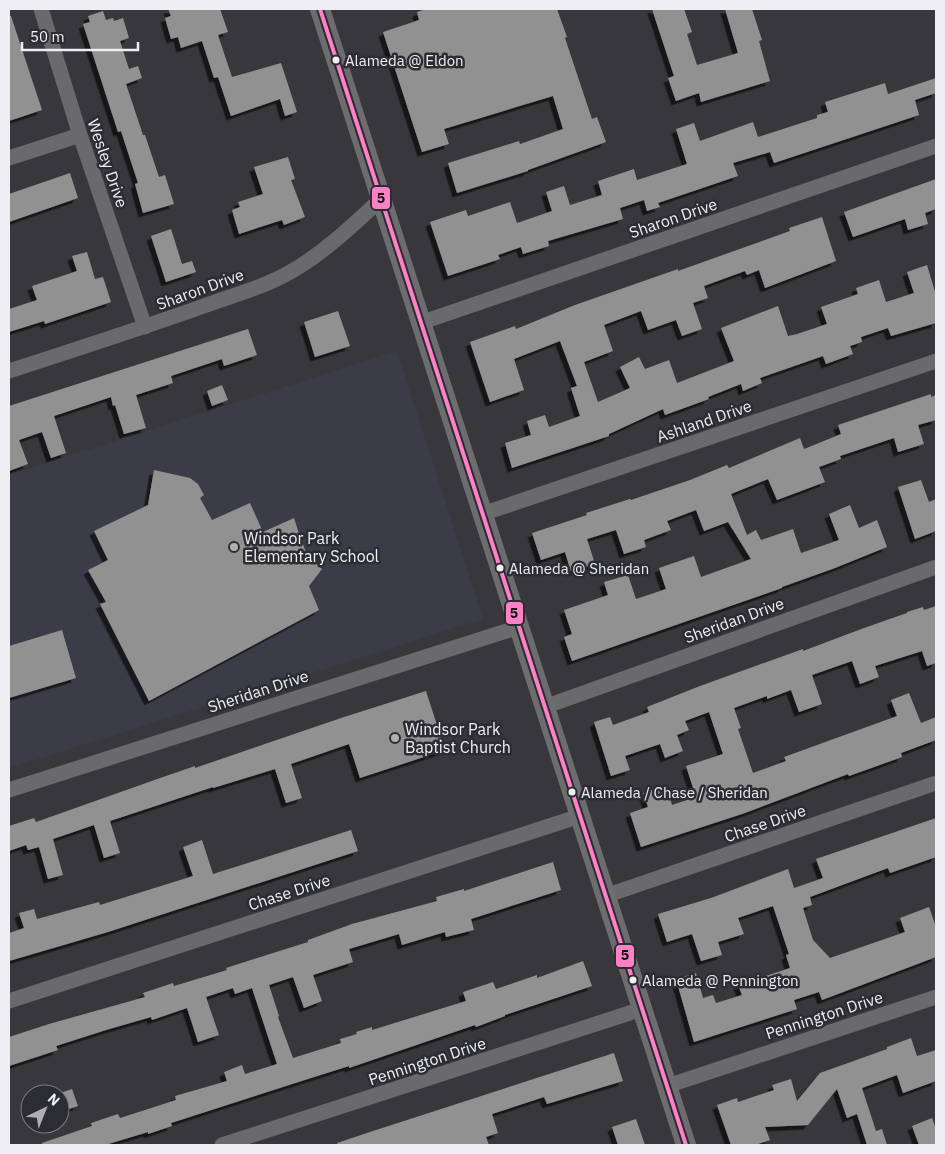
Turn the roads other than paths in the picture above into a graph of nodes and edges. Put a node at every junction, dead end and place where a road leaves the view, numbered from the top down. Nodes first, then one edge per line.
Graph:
1 (40, 9) edge
2 (320, 9) edge
3 (80, 135) junction
4 (936, 146) edge
5 (9, 158) edge
6 (381, 199) junction
7 (420, 323) junction
8 (145, 327) junction
9 (936, 361) edge
10 (9, 371) edge
11 (482, 514) junction
12 (936, 567) edge
13 (518, 627) junction
14 (544, 707) junction
15 (936, 783) edge
16 (9, 790) edge
17 (580, 816) junction
18 (605, 896) junction
19 (936, 997) edge
20 (9, 1001) edge
21 (642, 1009) junction
22 (667, 1086) junction
23 (222, 1145) edge
24 (686, 1145) edge

1 - 3 street, Wesley Drive
2 - 6 main road
3 - 5 street
3 - 8 street, Wesley Drive
4 - 7 street, Sharon Drive
6 - 7 main road
6 - 8 street, Sharon Drive
7 - 11 main road
8 - 10 street, Sharon Drive
9 - 11 street, Ashland Drive
11 - 13 main road
12 - 14 street, Sheridan Drive
13 - 14 main road
13 - 16 street, Sheridan Drive
14 - 17 main road
15 - 18 street, Chase Drive
17 - 18 main road
17 - 20 street, Chase Drive
18 - 21 main road
19 - 22 street, Pennington Drive
21 - 22 main road
21 - 23 street, Pennington Drive
22 - 24 main road

